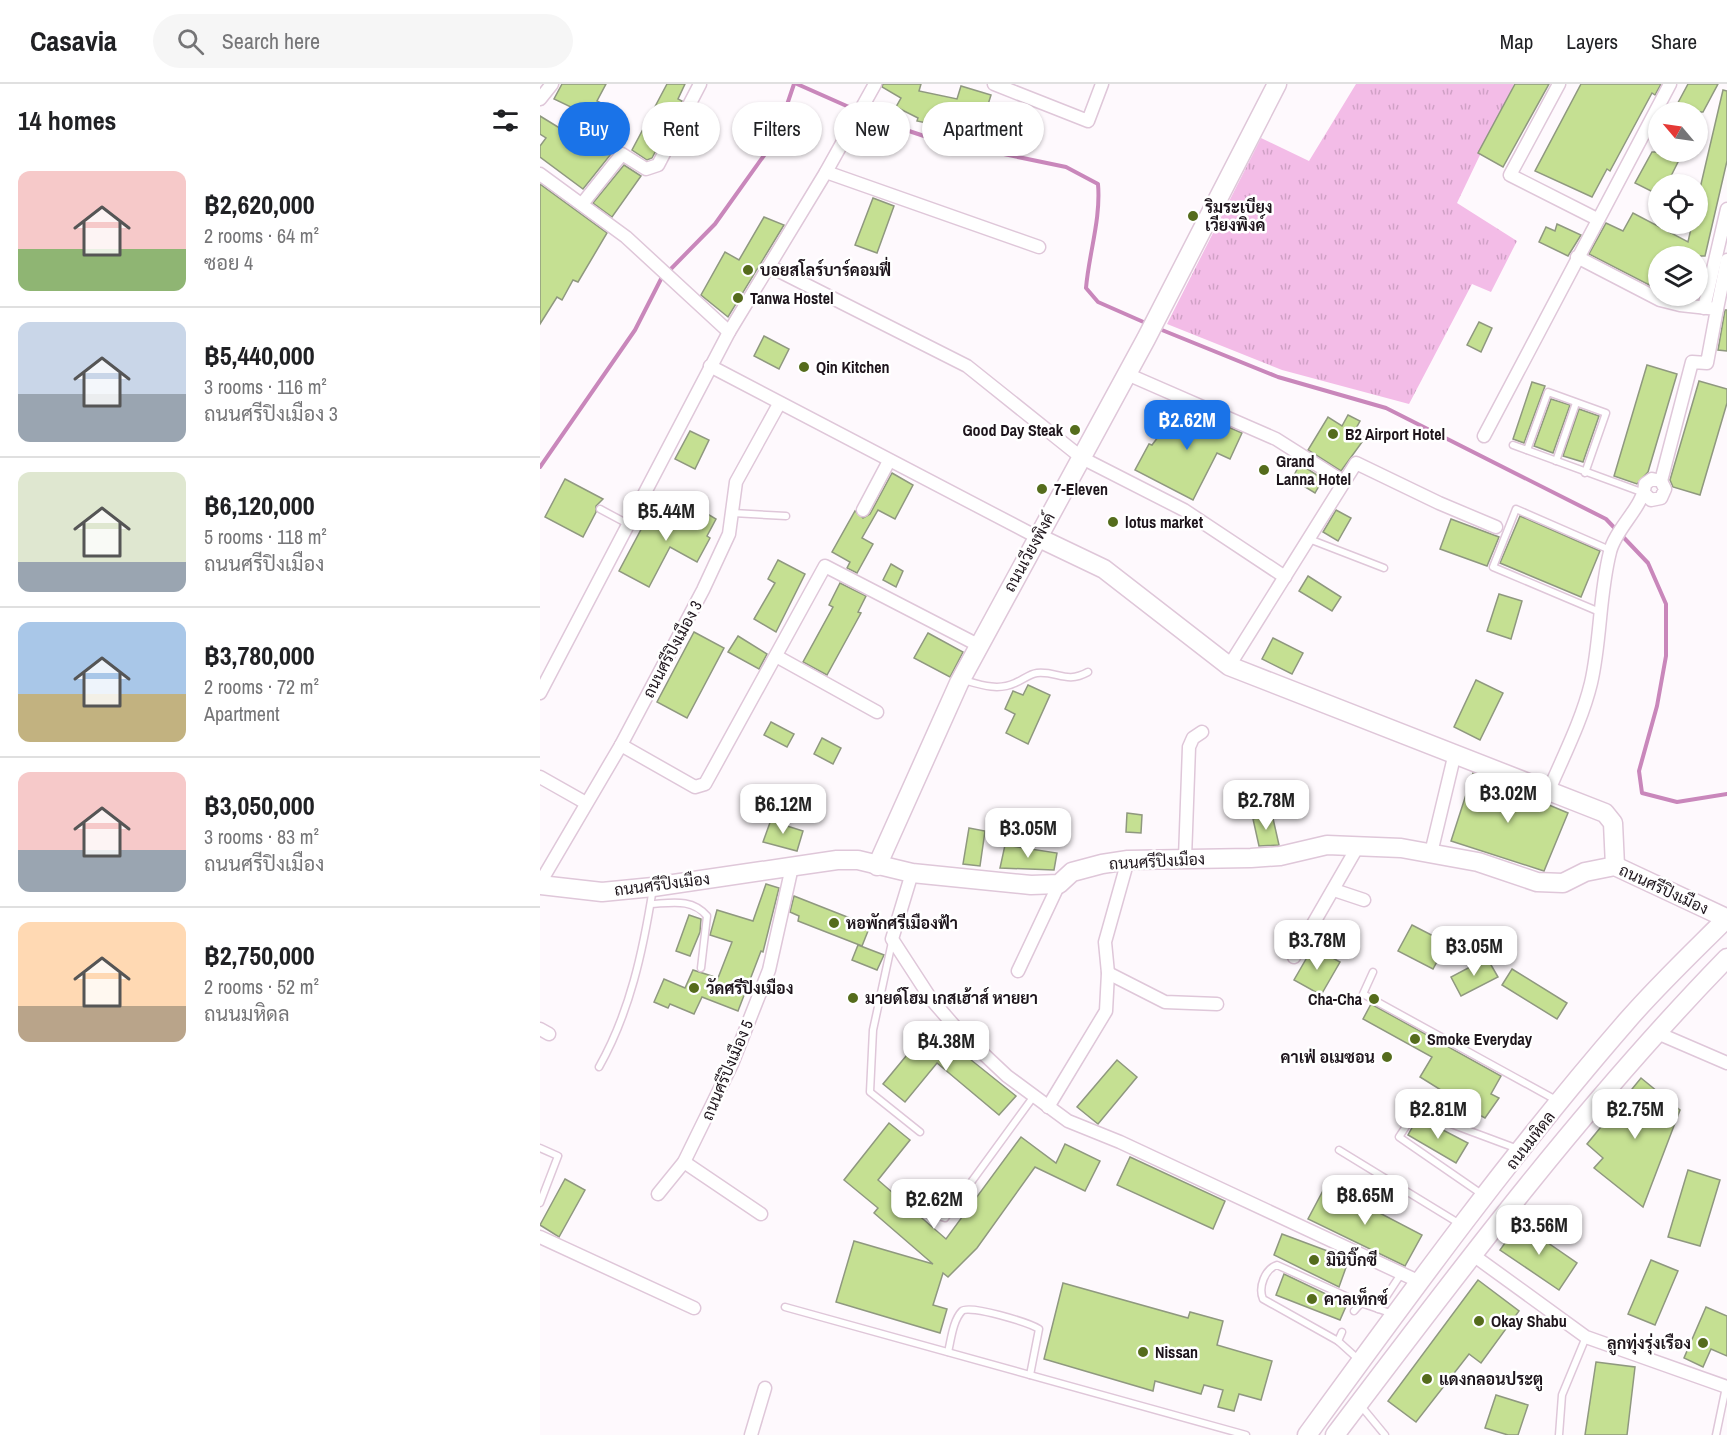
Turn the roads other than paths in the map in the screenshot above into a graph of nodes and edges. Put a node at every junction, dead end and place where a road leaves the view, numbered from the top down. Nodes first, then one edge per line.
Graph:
1 (552, 84) edge
2 (700, 84) edge
3 (874, 84) edge
4 (994, 84) edge
5 (1102, 84) edge
6 (1559, 84) edge
7 (1670, 84) edge
8 (1273, 85) edge
9 (540, 99) edge
10 (826, 172) junction
11 (540, 174) edge
12 (582, 204) junction
13 (1727, 209) edge
14 (1597, 219) junction
15 (1039, 247) dead end
16 (1577, 257) junction
17 (1727, 260) edge
18 (769, 266) junction
19 (1711, 308) junction
20 (729, 332) junction
21 (710, 366) junction
22 (1127, 374) junction
23 (1576, 403) junction
24 (779, 404) junction
25 (1484, 436) dead end
26 (1513, 445) dead end
27 (1527, 450) junction
28 (1082, 458) junction
29 (889, 461) junction
30 (1556, 461) junction
31 (1586, 473) junction
32 (1344, 482) junction
33 (1644, 493) junction
34 (600, 509) dead end
35 (863, 510) dead end
36 (733, 513) junction
37 (786, 516) dead end
38 (628, 524) junction
39 (1496, 527) dead end
40 (1037, 537) junction
41 (1309, 539) junction
42 (1612, 547) junction
43 (1384, 568) dead end
44 (1285, 578) junction
45 (1603, 614) junction
46 (978, 645) junction
47 (776, 656) junction
48 (1229, 666) junction
49 (1088, 672) dead end
50 (961, 679) junction
51 (540, 693) edge
52 (877, 712) dead end
53 (1202, 732) dead end
54 (621, 745) junction
55 (1455, 753) junction
56 (540, 777) edge
57 (1549, 790) junction
58 (586, 803) junction
59 (1358, 846) junction
60 (1431, 853) junction
61 (1185, 858) junction
62 (1128, 860) junction
63 (877, 866) junction
64 (1615, 866) junction
65 (792, 867) junction
66 (912, 873) junction
67 (540, 884) edge
68 (1059, 884) junction
69 (1334, 890) junction
70 (652, 896) junction
71 (1364, 900) dead end
72 (1727, 918) edge
73 (892, 939) junction
74 (1294, 957) dead end
75 (1727, 958) edge
76 (701, 968) dead end
77 (1018, 971) dead end
78 (1373, 972) dead end
79 (1108, 973) junction
80 (1216, 1004) dead end
81 (1655, 1032) junction
82 (1727, 1063) edge
83 (599, 1068) dead end
84 (1034, 1096) junction
85 (1560, 1102) junction
86 (1048, 1107) junction
87 (920, 1132) dead end
88 (540, 1148) edge
89 (1339, 1150) dead end
90 (1522, 1150) junction
91 (684, 1162) junction
92 (903, 1188) dead end
93 (658, 1194) dead end
94 (1486, 1197) junction
95 (540, 1203) edge
96 (761, 1214) dead end
97 (1463, 1226) junction
98 (540, 1237) edge
99 (1473, 1255) junction
100 (1401, 1274) junction
101 (1420, 1282) junction
102 (1361, 1303) junction
103 (786, 1307) dead end
104 (694, 1308) dead end
105 (1378, 1309) junction
106 (1354, 1311) dead end
107 (1397, 1315) junction
108 (1342, 1332) dead end
109 (1586, 1337) junction
110 (1338, 1341) junction
111 (948, 1352) junction
112 (1361, 1361) junction
113 (1030, 1375) junction
114 (1726, 1387) edge
115 (765, 1388) dead end
116 (1358, 1404) junction
117 (751, 1435) edge
118 (1246, 1435) edge
119 (1307, 1435) edge
120 (1335, 1435) edge
121 (1385, 1435) edge
122 (1558, 1435) edge
123 (1716, 1435) edge

1 - 9 street
2 - 12 street
3 - 10 street
4 - 5 street
6 - 14 street
7 - 14 street
8 - 22 street, ถนนเวียงพิงค์
10 - 15 street
10 - 18 street
11 - 12 street
12 - 20 street
13 - 19 street
14 - 16 street
16 - 19 street
16 - 25 street
17 - 19 street
18 - 20 street
18 - 28 street
19 - 33 street
20 - 21 street
21 - 24 street
21 - 38 street
22 - 28 street, ถนนเวียงพิงค์
22 - 32 street
23 - 27 lane
23 - 30 lane
23 - 31 lane
24 - 29 street
24 - 36 street, ถนนศรีปิงเมือง 3
26 - 27 lane
27 - 30 lane
28 - 40 street, ถนนเวียงพิงค์
28 - 44 street
29 - 35 street
29 - 40 street
30 - 31 lane
31 - 33 lane
32 - 39 street
32 - 41 street
33 - 42 street
34 - 38 lane
36 - 37 lane
36 - 54 street, ถนนศรีปิงเมือง 3
38 - 51 street
40 - 46 street, ถนนเวียงพิงค์
40 - 48 street
41 - 43 lane
41 - 44 street
42 - 45 street
42 - 45 lane
44 - 48 street
45 - 57 street
46 - 47 street
46 - 50 street, ถนนเวียงพิงค์
47 - 52 street
47 - 54 street
48 - 55 street
49 - 50 lane
50 - 63 street, ถนนเวียงพิงค์
53 - 61 street
54 - 58 street, ถนนศรีปิงเมือง 3
55 - 57 street
55 - 60 street
56 - 58 street
57 - 64 street
58 - 67 street, ถนนศรีปิงเมือง 3
59 - 60 street, ถนนศรีปิงเมือง
59 - 61 street, ถนนศรีปิงเมือง
59 - 69 street
60 - 64 street, ถนนศรีปิงเมือง
61 - 62 street, ถนนศรีปิงเมือง
62 - 68 street, ถนนศรีปิงเมือง
62 - 79 street
63 - 65 street, ถนนศรีปิงเมือง
63 - 66 street, ถนนศรีปิงเมือง
64 - 72 street, ถนนศรีปิงเมือง
65 - 70 street, ถนนศรีปิงเมือง
65 - 91 street, ถนนศรีปิงเมือง 5
66 - 68 street, ถนนศรีปิงเมือง
66 - 73 street
67 - 70 street, ถนนศรีปิงเมือง
68 - 77 street
69 - 71 street
69 - 74 street
70 - 76 lane
70 - 83 lane
72 - 85 street, ถนนมหิดล
73 - 84 street
73 - 87 lane
75 - 81 street, ถนนมหิดล
78 - 85 lane
79 - 80 street
79 - 86 street
81 - 82 street
81 - 99 street, ถนนมหิดล
84 - 86 street
84 - 92 lane
85 - 90 street, ถนนมหิดล
86 - 100 street
88 - 95 lane
89 - 97 lane
90 - 94 street, ถนนมหิดล
90 - 94 lane
91 - 93 street, ถนนศรีปิงเมือง 5
91 - 96 street
94 - 97 street, ถนนมหิดล
97 - 101 street, ถนนมหิดล
98 - 104 street
99 - 109 street
99 - 116 street, ถนนมหิดล
100 - 101 street
100 - 105 lane
101 - 107 street, ถนนมหิดล
102 - 105 lane
102 - 106 lane
102 - 110 lane
103 - 111 lane
105 - 107 lane
107 - 112 street, ถนนมหิดล
108 - 110 lane
109 - 114 street
109 - 122 lane
110 - 112 lane
111 - 113 lane
111 - 113 lane
112 - 119 street, ถนนมหิดล
113 - 118 lane
114 - 123 lane
115 - 117 street
116 - 120 street, ถนนมหิดล
116 - 121 lane

